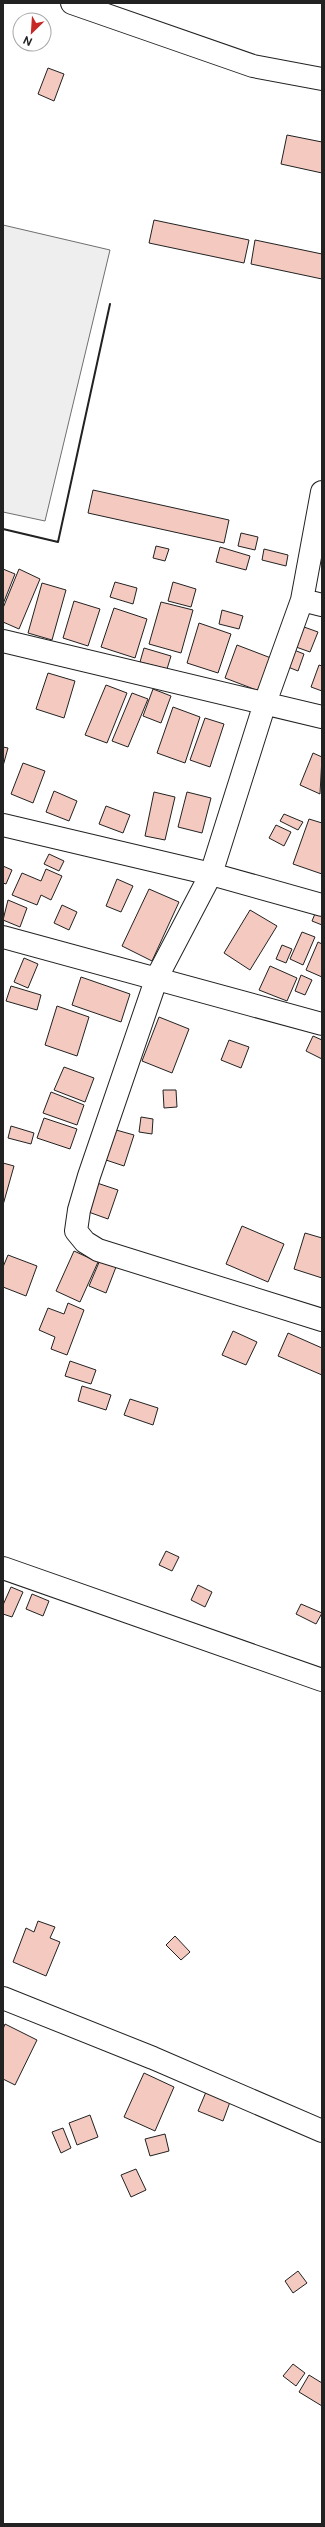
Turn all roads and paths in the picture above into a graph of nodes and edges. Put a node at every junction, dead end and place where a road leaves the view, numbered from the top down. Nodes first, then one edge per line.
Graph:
1 (72, 3) edge
2 (322, 79) edge
3 (322, 492) edge
4 (312, 603) edge
5 (3, 641) edge
6 (265, 704) junction
7 (322, 717) edge
8 (3, 825) edge
9 (211, 874) junction
10 (322, 905) edge
11 (3, 937) edge
12 (157, 977) junction
13 (322, 1024) edge
14 (322, 1320) edge
15 (3, 1568) edge
16 (322, 1680) edge
17 (3, 1998) edge
18 (322, 2131) edge

1 - 2 street
3 - 4 street
4 - 6 street
5 - 6 street
6 - 7 street
6 - 9 street
8 - 9 street
9 - 10 street
9 - 12 street
11 - 12 street
12 - 13 street
12 - 14 street
15 - 16 street
17 - 18 street

